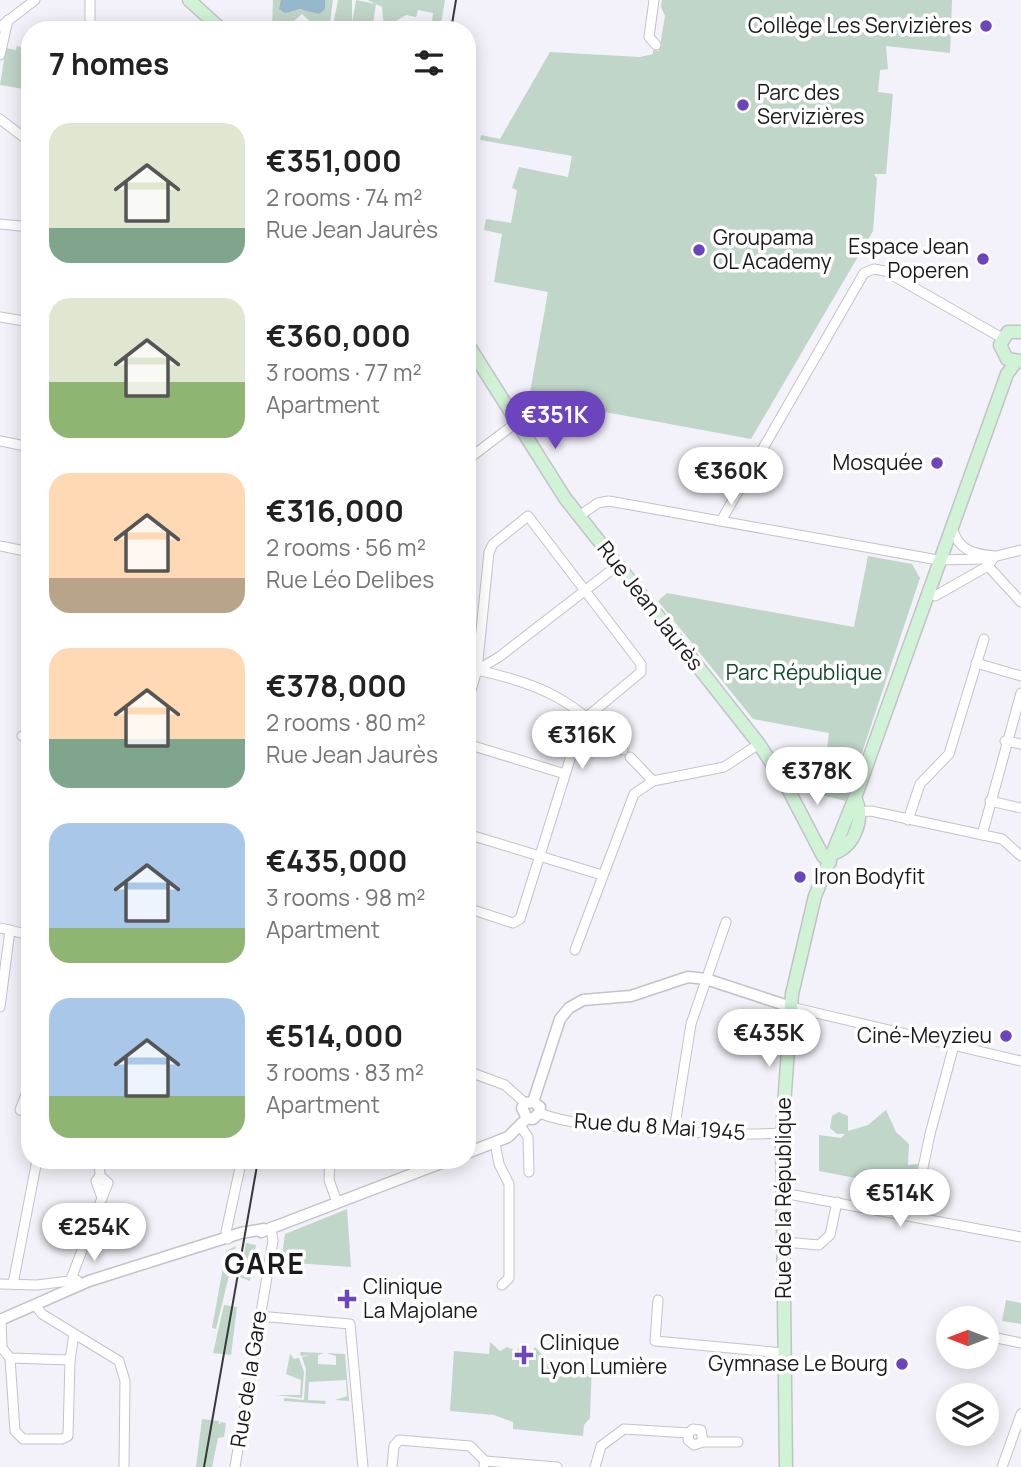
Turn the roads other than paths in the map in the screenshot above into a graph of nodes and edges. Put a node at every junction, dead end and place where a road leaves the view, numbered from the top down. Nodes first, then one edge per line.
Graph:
1 (35, 0) edge
2 (90, 0) edge
3 (190, 0) edge
4 (654, 0) edge
5 (8, 20) junction
6 (90, 21) edge
7 (212, 21) edge
8 (0, 27) edge
9 (656, 45) dead end
10 (0, 55) edge
11 (0, 119) edge
12 (21, 135) edge
13 (0, 224) edge
14 (21, 226) edge
15 (0, 317) edge
16 (21, 320) edge
17 (1019, 328) edge
18 (1002, 338) junction
19 (476, 359) edge
20 (1014, 360) edge
21 (476, 361) edge
22 (479, 364) junction
23 (517, 422) junction
24 (0, 441) edge
25 (21, 445) edge
26 (476, 453) edge
27 (579, 516) junction
28 (721, 521) junction
29 (951, 524) junction
30 (0, 546) edge
31 (21, 550) edge
32 (1021, 550) edge
33 (995, 556) junction
34 (938, 560) junction
35 (618, 565) junction
36 (988, 566) junction
37 (585, 592) junction
38 (935, 596) dead end
39 (1021, 602) edge
40 (984, 639) dead end
41 (976, 663) junction
42 (477, 670) junction
43 (476, 673) edge
44 (1021, 676) edge
45 (1021, 693) edge
46 (587, 715) junction
47 (1005, 741) junction
48 (759, 744) junction
49 (1021, 744) edge
50 (476, 747) edge
51 (623, 750) dead end
52 (630, 757) dead end
53 (565, 774) junction
54 (653, 781) junction
55 (990, 802) junction
56 (1021, 808) edge
57 (856, 816) junction
58 (908, 820) junction
59 (982, 835) junction
60 (476, 837) edge
61 (540, 855) junction
62 (1021, 856) edge
63 (832, 858) junction
64 (602, 875) junction
65 (476, 911) edge
66 (726, 922) dead end
67 (5, 929) edge
68 (575, 950) dead end
69 (705, 979) junction
70 (0, 1007) edge
71 (791, 1007) junction
72 (954, 1045) junction
73 (1021, 1061) edge
74 (476, 1074) edge
75 (529, 1102) junction
76 (540, 1113) junction
77 (524, 1122) junction
78 (674, 1131) junction
79 (782, 1133) junction
80 (495, 1143) junction
81 (476, 1150) edge
82 (35, 1169) edge
83 (100, 1169) edge
84 (240, 1169) edge
85 (330, 1169) edge
86 (425, 1169) edge
87 (529, 1172) dead end
88 (783, 1193) junction
89 (337, 1202) junction
90 (837, 1202) junction
91 (913, 1216) junction
92 (273, 1227) junction
93 (1021, 1237) edge
94 (228, 1239) junction
95 (784, 1242) junction
96 (271, 1249) junction
97 (71, 1279) junction
98 (89, 1281) junction
99 (0, 1284) edge
100 (13, 1284) junction
101 (41, 1284) junction
102 (502, 1285) dead end
103 (658, 1300) dead end
104 (45, 1302) junction
105 (258, 1316) junction
106 (0, 1320) edge
107 (74, 1334) junction
108 (999, 1338) edge
109 (1021, 1343) edge
110 (784, 1353) junction
111 (10, 1358) junction
112 (70, 1360) junction
113 (1021, 1414) edge
114 (738, 1442) dead end
115 (484, 1464) edge
116 (515, 1465) edge
117 (124, 1467) edge
118 (234, 1467) edge
119 (363, 1467) edge
120 (392, 1467) edge
121 (557, 1467) edge
122 (595, 1467) edge
123 (786, 1467) edge
124 (1002, 1467) edge

1 - 5 street
2 - 6 street
3 - 7 main road
4 - 9 street
5 - 8 street
5 - 10 street
11 - 12 street
13 - 14 street
15 - 16 street
17 - 18 main road
18 - 20 main road
18 - 28 street
19 - 22 main road, Rue Jean Jaurès
20 - 29 main road
20 - 34 main road
21 - 22 main road, Rue Jean Jaurès
22 - 23 main road, Rue Jean Jaurès
23 - 26 street
23 - 27 main road, Rue Jean Jaurès
24 - 25 street
27 - 28 street
27 - 35 main road, Rue Jean Jaurès
28 - 34 street
29 - 33 street
29 - 34 main road
30 - 31 street
32 - 33 street
33 - 34 street
33 - 36 street
34 - 57 main road
35 - 37 street
35 - 48 main road, Rue Jean Jaurès
36 - 38 street
36 - 39 street
37 - 42 street
37 - 42 street
37 - 46 street
40 - 41 street
41 - 44 street
41 - 58 street
42 - 43 street
42 - 46 street
45 - 47 street
46 - 51 street
46 - 53 street
47 - 49 street
47 - 55 street
48 - 54 street
48 - 63 main road, Rue Jean Jaurès
50 - 53 street
52 - 54 street
53 - 61 street
54 - 64 street
55 - 56 street
55 - 59 street
57 - 58 street
57 - 63 main road
58 - 59 street
59 - 62 street
60 - 61 street
61 - 64 street
61 - 65 street
63 - 71 main road, Rue de la République
64 - 68 street
66 - 69 street
67 - 70 street
69 - 71 street
69 - 75 street
69 - 78 street
71 - 72 street
71 - 79 main road, Rue de la République
72 - 73 street
72 - 91 street
74 - 75 street
75 - 76 street
75 - 77 street
76 - 77 street
76 - 78 street, Rue du 8 Mai 1945
77 - 80 street
77 - 87 street
78 - 79 street, Rue du 8 Mai 1945
79 - 88 main road, Rue de la République
80 - 81 street
80 - 102 street
82 - 100 street
83 - 97 street
84 - 94 street
85 - 89 street
86 - 89 street
88 - 90 street
88 - 95 main road, Rue de la République
89 - 92 street
90 - 91 street
90 - 95 street
91 - 93 street
92 - 94 street
92 - 96 street, Rue de la Gare
92 - 96 street
94 - 98 street
95 - 110 main road, Rue de la République
96 - 105 street, Rue de la Gare
97 - 98 street
97 - 101 street
98 - 104 street
99 - 100 street
100 - 101 street
101 - 104 street
103 - 110 street
104 - 106 street
104 - 107 street
105 - 118 street, Rue de la Gare
105 - 119 street
106 - 111 street
107 - 112 street
107 - 117 street
108 - 109 street
110 - 123 main road, Rue de la République
111 - 112 street
111 - 112 street
113 - 124 street
114 - 122 street
115 - 116 street
115 - 120 street
116 - 121 street

